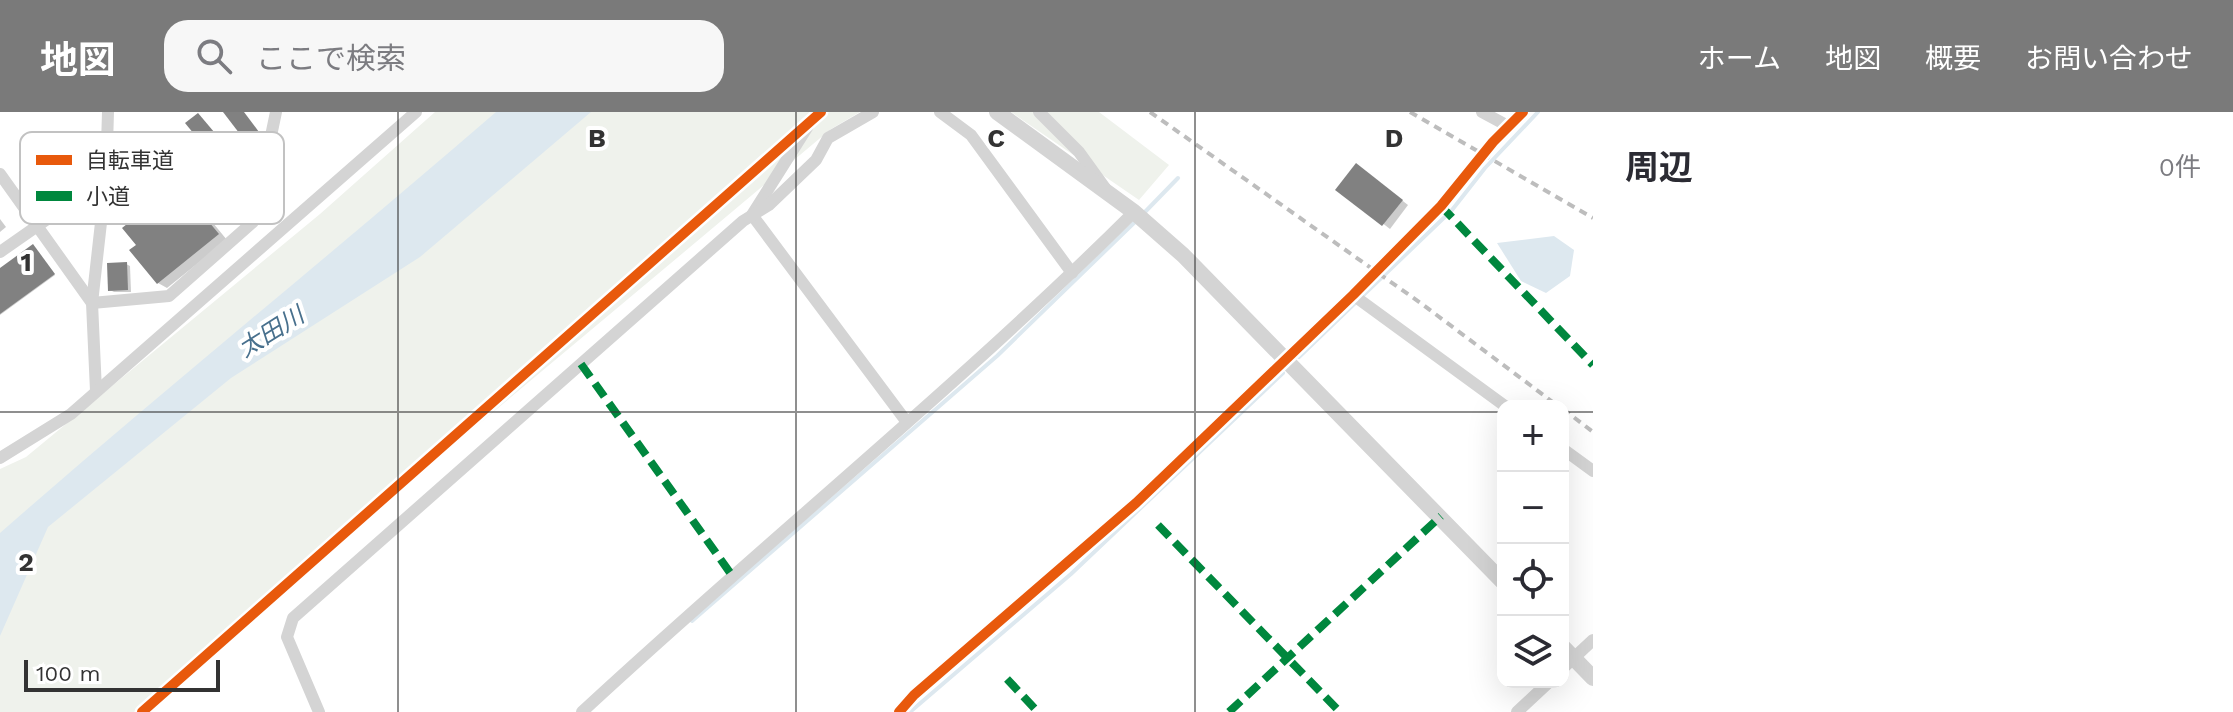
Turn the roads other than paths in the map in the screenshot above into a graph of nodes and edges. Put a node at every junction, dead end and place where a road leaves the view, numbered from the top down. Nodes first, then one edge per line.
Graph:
1 (108, 112) edge
2 (276, 112) edge
3 (416, 112) edge
4 (873, 112) edge
5 (940, 112) edge
6 (997, 112) edge
7 (1039, 112) edge
8 (1482, 112) edge
9 (1523, 112) edge
10 (816, 116) edge
11 (1508, 126) junction
12 (107, 132) edge
13 (272, 132) edge
14 (0, 174) edge
15 (1106, 191) junction
16 (20, 202) edge
17 (1134, 212) junction
18 (752, 215) junction
19 (40, 224) edge
20 (101, 224) edge
21 (251, 224) edge
22 (37, 226) junction
23 (0, 252) edge
24 (1389, 257) tunnel mouth
25 (1072, 273) junction
26 (92, 303) junction
27 (1284, 358) junction
28 (96, 391) junction
29 (1497, 400) edge
30 (906, 421) junction
31 (1569, 453) edge
32 (0, 458) edge
33 (1593, 471) edge
34 (1497, 576) edge
35 (1593, 640) edge
36 (1569, 656) edge
37 (1569, 660) edge
38 (1593, 678) edge
39 (1543, 688) edge
40 (142, 712) edge
41 (319, 712) edge
42 (582, 712) edge
43 (899, 712) edge
44 (1517, 712) edge

1 - 12 street
2 - 13 street
3 - 28 street
4 - 18 street
5 - 25 street
6 - 15 street
7 - 15 street
8 - 11 street
9 - 11 street
10 - 18 street
10 - 40 street
11 - 24 street
14 - 16 street
15 - 17 street
17 - 25 street
17 - 27 street
18 - 30 street
18 - 41 street
19 - 22 street
20 - 26 street
21 - 26 street
22 - 23 street
22 - 26 street
25 - 30 street
26 - 28 street
27 - 29 street
27 - 34 street
27 - 43 street
28 - 32 street
30 - 42 street
31 - 33 street
35 - 36 street
37 - 38 street
39 - 44 street

